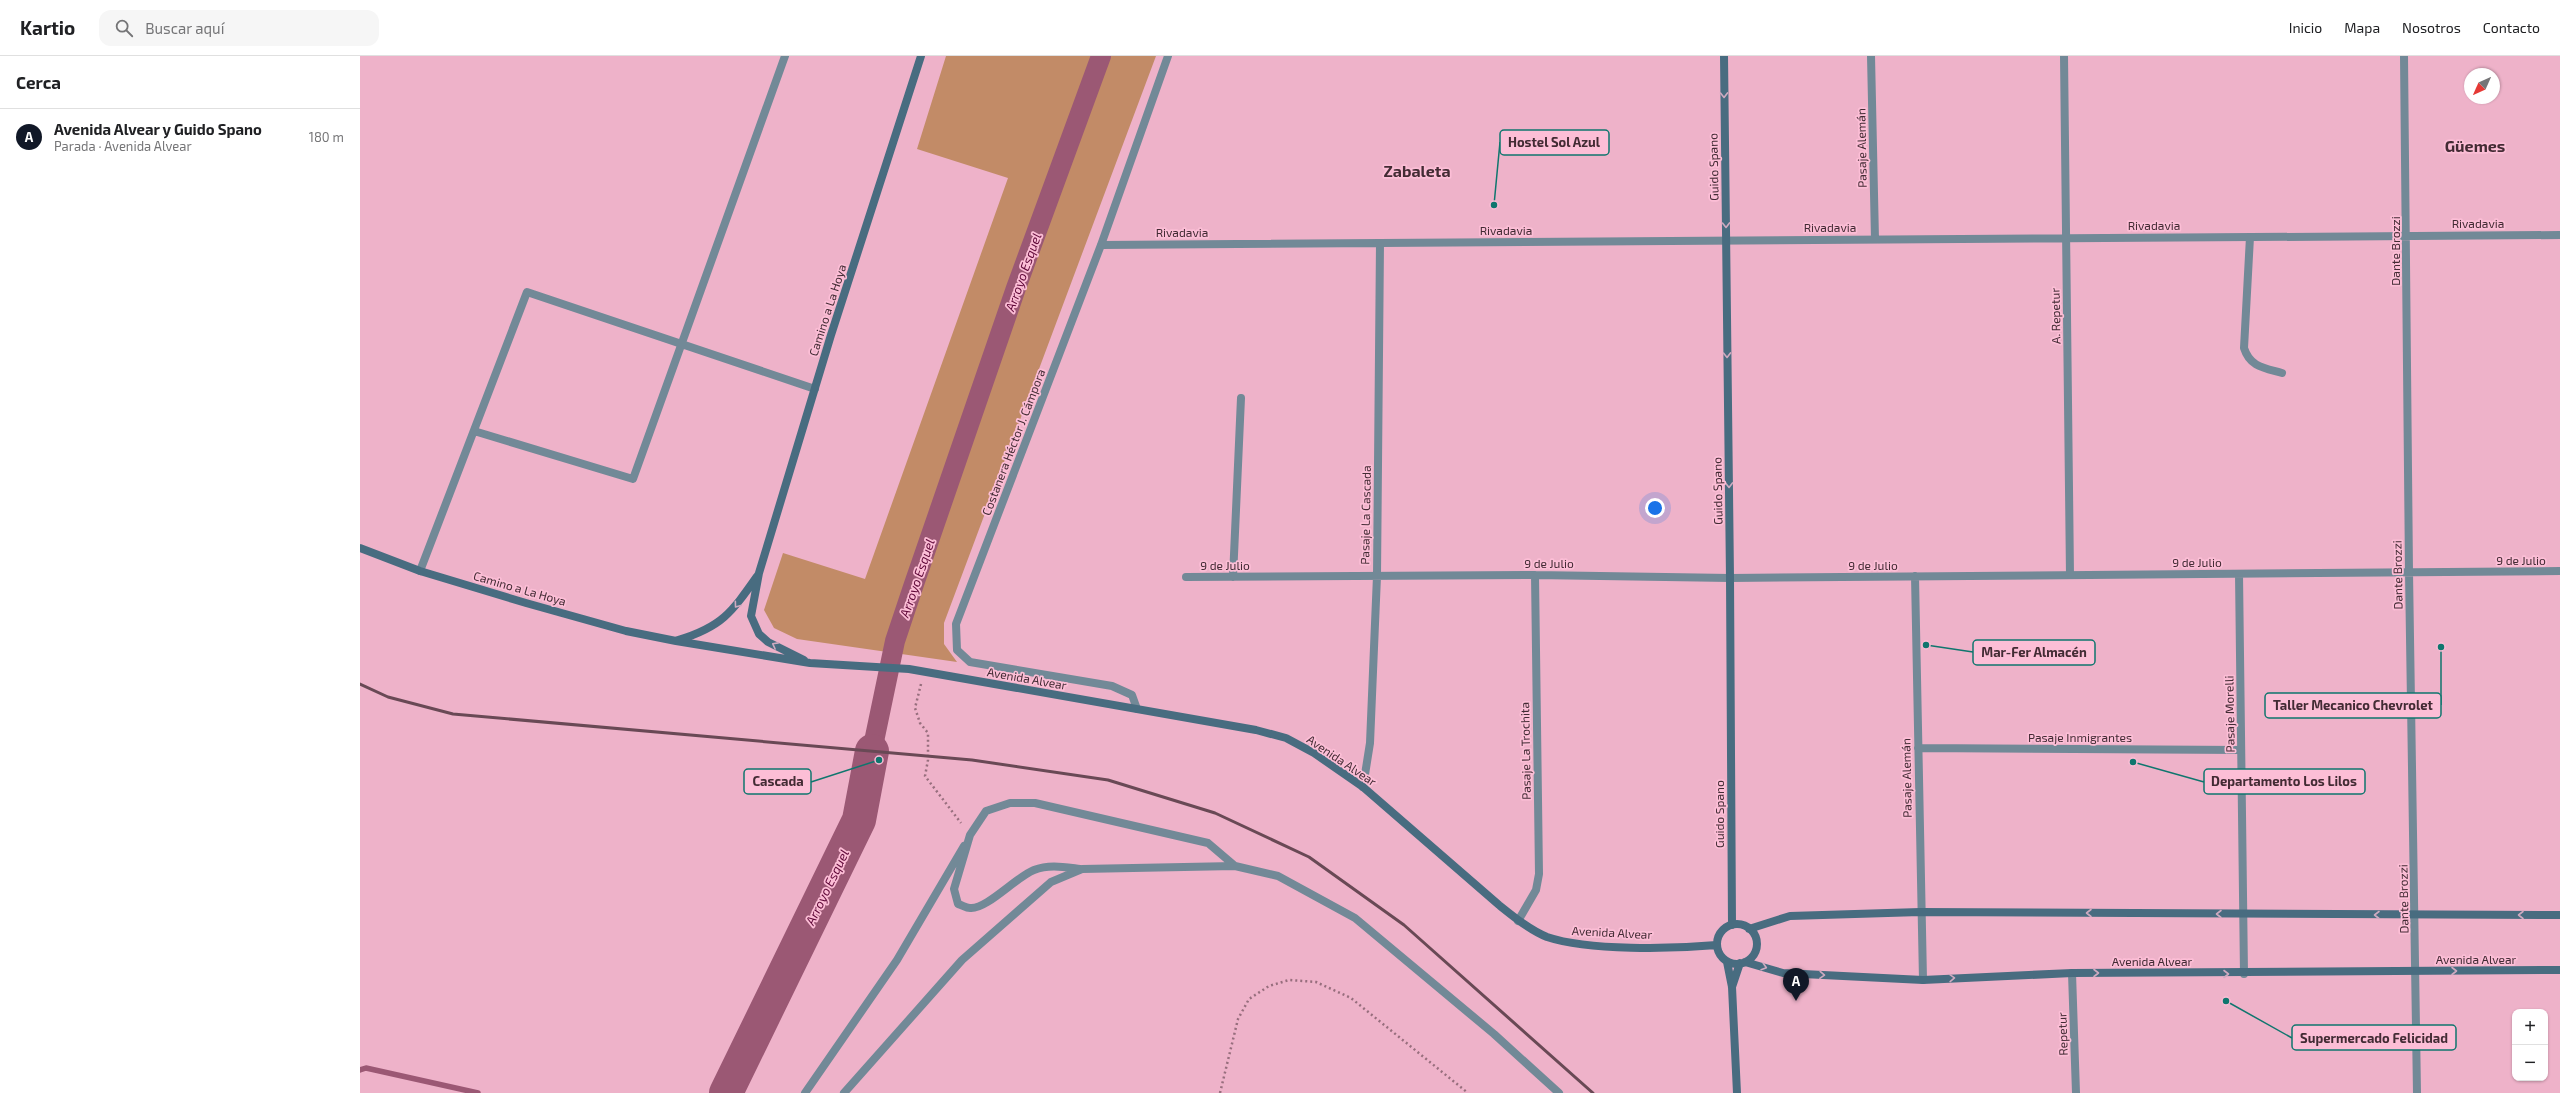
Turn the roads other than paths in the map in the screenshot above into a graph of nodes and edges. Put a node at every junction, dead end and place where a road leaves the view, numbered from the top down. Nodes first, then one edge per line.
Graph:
1 (785, 56) edge
2 (921, 56) edge
3 (1168, 56) edge
4 (1724, 56) edge
5 (1871, 56) edge
6 (2064, 56) edge
7 (2404, 56) edge
8 (2560, 235) edge
9 (2407, 236) junction
10 (2250, 237) junction
11 (2066, 238) junction
12 (1875, 239) junction
13 (1726, 240) junction
14 (1380, 243) junction
15 (1101, 245) junction
16 (681, 344) junction
17 (2282, 373) dead end
18 (815, 390) junction
19 (1241, 398) dead end
20 (474, 430) junction
21 (360, 548) edge
22 (420, 571) junction
23 (2560, 571) edge
24 (2409, 572) junction
25 (759, 573) junction
26 (2239, 574) junction
27 (1535, 575) junction
28 (2070, 575) junction
29 (1377, 576) junction
30 (1915, 576) junction
31 (1186, 577) dead end
32 (1233, 577) junction
33 (1730, 578) junction
34 (676, 641) junction
35 (810, 663) junction
36 (909, 669) joint
37 (1137, 709) junction
38 (1918, 748) junction
39 (2241, 750) junction
40 (1363, 787) junction
41 (970, 835) junction
42 (1235, 866) junction
43 (1082, 869) junction
44 (1920, 912) junction
45 (2243, 914) junction
46 (2415, 915) junction
47 (2560, 915) edge
48 (1518, 920) junction
49 (1732, 925) junction
50 (1749, 929) junction
51 (1717, 945) junction
52 (1728, 962) junction
53 (1743, 963) junction
54 (2560, 970) edge
55 (2415, 971) junction
56 (2072, 973) junction
57 (2244, 974) junction
58 (1922, 980) junction
59 (1732, 987) junction
60 (805, 1093) edge
61 (844, 1093) edge
62 (1558, 1093) edge
63 (1736, 1093) edge
64 (2076, 1093) edge
65 (2417, 1093) edge

1 - 16 street
2 - 18 street, Camino a La Hoya
3 - 15 street, Costanera Héctor J. Cámpora
4 -> 13 street, Guido Spano
5 - 12 street, Pasaje Alemán
6 - 11 street, A. Repetur
7 - 9 street, Dante Brozzi
8 - 9 street, Rivadavia
9 - 10 street, Rivadavia
9 - 24 street, Dante Brozzi
10 - 11 street, Rivadavia
10 - 17 street
11 - 12 street, Rivadavia
11 - 28 street, A. Repetur
12 - 13 street, Rivadavia
13 - 14 street, Rivadavia
13 -> 33 street, Guido Spano
14 - 15 street, Rivadavia
14 - 29 street, Pasaje La Cascada
15 - 37 street, Costanera Héctor J. Cámpora
16 - 18 street
16 - 20 street
16 - 20 street
18 - 25 street, Camino a La Hoya
19 - 32 street
20 - 22 street
21 - 22 street, Camino a La Hoya
22 - 34 street, Camino a La Hoya
23 - 24 street, 9 de Julio
24 - 26 street, 9 de Julio
24 - 46 street, Dante Brozzi
25 -> 34 street, Camino a La Hoya
35 -> 25 street, Camino a La Hoya
26 - 28 street, 9 de Julio
26 - 39 street, Pasaje Morelli
27 - 29 street, 9 de Julio
27 - 33 street, 9 de Julio
27 - 48 street, Pasaje La Trochita
28 - 30 street, 9 de Julio
29 - 32 street, 9 de Julio
29 - 40 street, Pasaje La Cascada
30 - 33 street, 9 de Julio
30 - 38 street, Pasaje Alemán
31 - 32 street, 9 de Julio
33 - 49 street, Guido Spano
34 - 35 street, Camino a La Hoya
35 - 36 street, Camino a La Hoya
36 - 37 street, Avenida Alvear
37 - 40 street, Avenida Alvear
38 - 39 street, Pasaje Inmigrantes
38 - 44 street, Pasaje Alemán
39 - 45 street, Pasaje Morelli
40 - 48 street, Avenida Alvear
41 - 42 street
41 - 43 street
41 - 60 street
42 - 43 street
42 - 62 street
43 - 61 street
45 -> 44 street
44 - 50 street
44 - 58 street, Pasaje Alemán
46 -> 45 street
45 - 57 street, Pasaje Morelli
47 -> 46 street
46 - 55 street, Dante Brozzi
48 - 51 street, Avenida Alvear
49 - 50 street
49 - 51 street
50 - 53 street
51 - 52 street
52 - 53 street
52 - 59 street
53 -> 58 street, Avenida Alvear
53 - 59 street
55 -> 54 street, Avenida Alvear
55 - 57 street, Avenida Alvear
55 - 65 street, Dante Brozzi
56 -> 57 street, Avenida Alvear
58 -> 56 street, Avenida Alvear
56 - 64 street, Repetur
59 - 63 street

